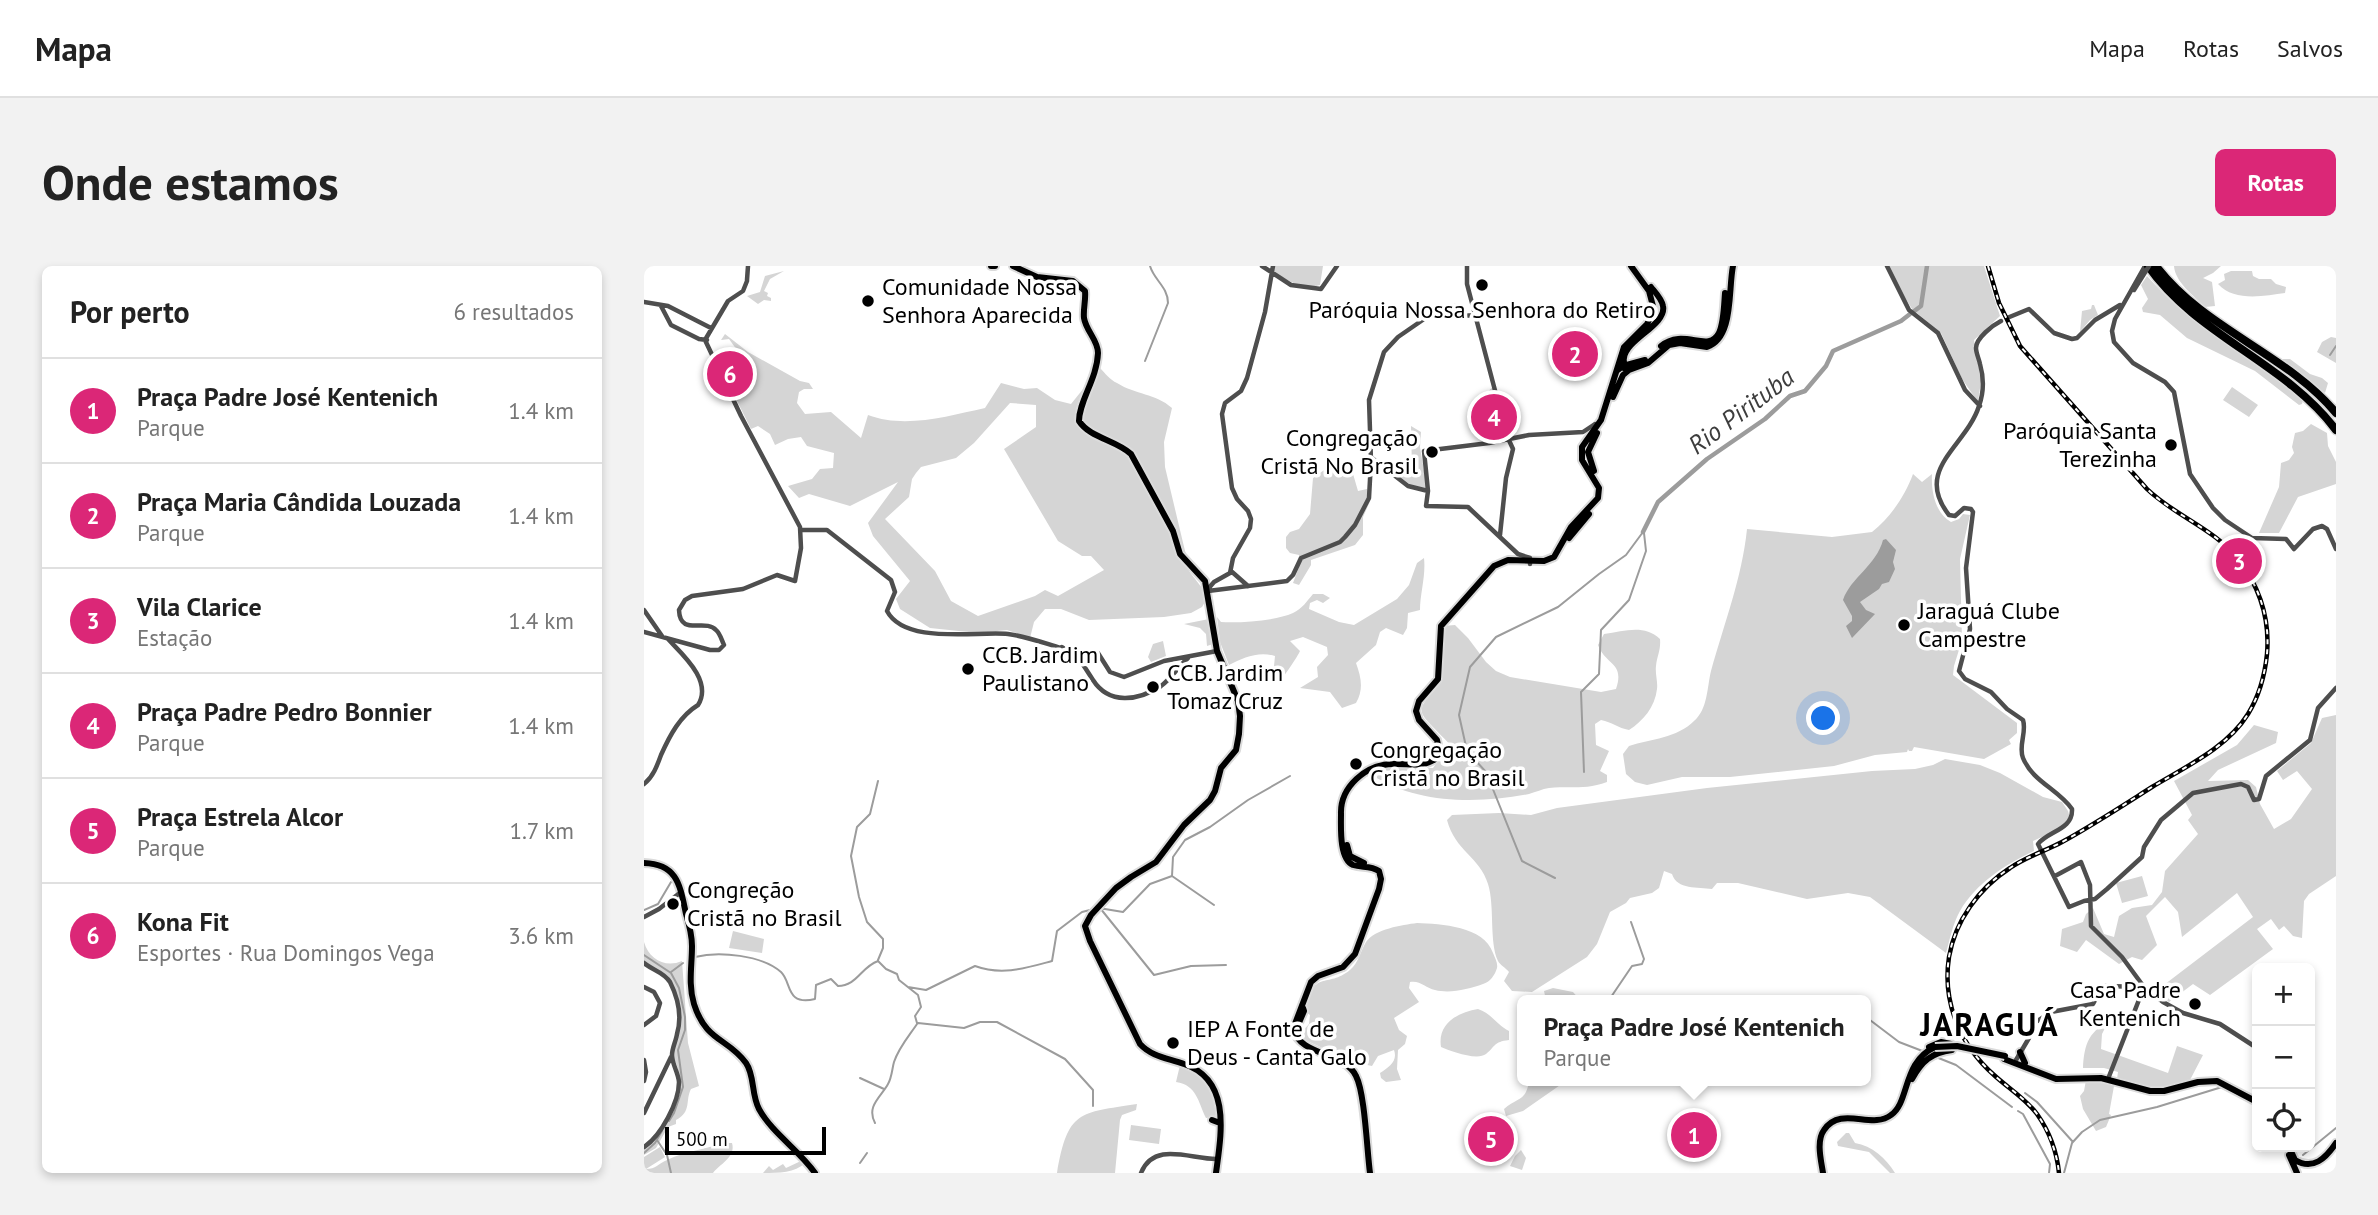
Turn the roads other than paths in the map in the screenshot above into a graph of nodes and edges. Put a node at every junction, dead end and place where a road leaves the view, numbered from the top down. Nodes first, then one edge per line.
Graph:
1 (748, 266) edge
2 (1013, 266) edge
3 (1262, 266) edge
4 (1337, 266) edge
5 (1467, 266) edge
6 (1633, 266) edge
7 (1731, 266) edge
8 (1887, 266) edge
9 (2147, 266) edge
10 (2156, 266) edge
11 (1272, 269) edge
12 (644, 302) edge
13 (661, 306) junction
14 (2122, 306) junction
15 (1476, 315) junction
16 (2007, 318) dead end
17 (2001, 321) dead end
18 (711, 330) junction
19 (706, 341) junction
20 (1623, 355) junction
21 (1625, 366) junction
22 (1619, 373) junction
23 (1980, 406) junction
24 (2336, 413) edge
25 (1601, 420) junction
26 (2336, 430) edge
27 (1508, 437) junction
28 (1585, 448) junction
29 (1371, 457) junction
30 (1429, 491) junction
31 (801, 530) junction
32 (1500, 536) junction
33 (2336, 550) edge
34 (1530, 561) junction
35 (1231, 571) junction
36 (1248, 586) junction
37 (1208, 590) junction
38 (644, 610) edge
39 (644, 632) edge
40 (662, 636) junction
41 (1217, 651) junction
42 (1074, 652) junction
43 (1188, 657) junction
44 (2336, 688) edge
45 (644, 784) edge
46 (1342, 801) junction
47 (1362, 862) junction
48 (644, 863) edge
49 (1350, 863) junction
50 (2055, 876) junction
51 (682, 891) junction
52 (2090, 900) junction
53 (644, 918) edge
54 (644, 963) edge
55 (2144, 987) junction
56 (644, 988) edge
57 (644, 1025) edge
58 (2252, 1045) edge
59 (2020, 1052) junction
60 (672, 1055) junction
61 (2005, 1057) junction
62 (644, 1060) edge
63 (2016, 1060) junction
64 (2025, 1063) junction
65 (2060, 1078) junction
66 (2108, 1079) junction
67 (644, 1081) edge
68 (1907, 1082) junction
69 (1216, 1096) junction
70 (2252, 1099) edge
71 (644, 1112) edge
72 (1862, 1118) junction
73 (1212, 1120) dead end
74 (1220, 1123) junction
75 (1872, 1126) dead end
76 (2336, 1143) edge
77 (644, 1147) edge
78 (2290, 1153) edge
79 (1216, 1159) junction
80 (816, 1173) edge
81 (1142, 1173) edge
82 (1215, 1173) edge
83 (1371, 1173) edge
84 (1823, 1173) edge
85 (2297, 1173) edge

1 - 18 street
2 - 37 main road
3 - 11 street
4 - 11 street
5 - 15 street
6 - 20 main road
7 - 21 main road
7 - 22 main road
8 - 23 street
9 - 14 street, bridge
9 - 26 highway
10 - 24 highway
11 - 35 street
12 - 13 street
13 - 18 street
13 - 19 street
14 - 16 street
14 - 33 street
15 - 27 street
15 - 29 street
17 - 23 street
18 - 19 street
19 - 31 street
20 - 21 main road
20 - 22 main road
21 - 22 main road
22 - 25 main road
22 - 28 main road
23 - 50 street
25 - 27 street
25 - 28 main road
27 - 30 street
27 - 32 street
28 - 34 main road
29 - 30 street
29 - 36 street
30 - 32 street
31 - 40 street
31 - 42 street
32 - 34 street
34 - 46 main road
35 - 36 street
35 - 37 street
36 - 37 street
37 - 41 main road
38 - 40 street
39 - 40 street
40 - 45 street
41 - 43 street
41 - 69 main road
42 - 43 street
42 - 43 street
44 - 52 street
46 - 47 main road
46 - 49 main road
47 - 49 main road
47 - 83 main road
48 - 51 main road
49 - 83 main road
50 - 52 street
50 - 52 street
51 - 53 street
51 - 80 main road
52 - 55 street
54 - 60 street
55 - 58 street
55 - 59 street
55 - 66 street
56 - 57 street
59 - 63 street
59 - 64 main road
60 - 71 street
60 - 77 street
61 - 63 main road
61 - 65 main road
61 - 68 main road, bridge
62 - 67 street
63 - 64 main road
64 - 65 main road
65 - 66 main road
66 - 70 main road
68 - 68 main road
68 - 72 main road
69 - 74 main road
69 - 82 main road
72 - 75 main road
72 - 84 main road
73 - 74 main road
74 - 79 main road
76 - 78 main road
78 - 85 main road
79 - 81 street
79 - 82 main road

